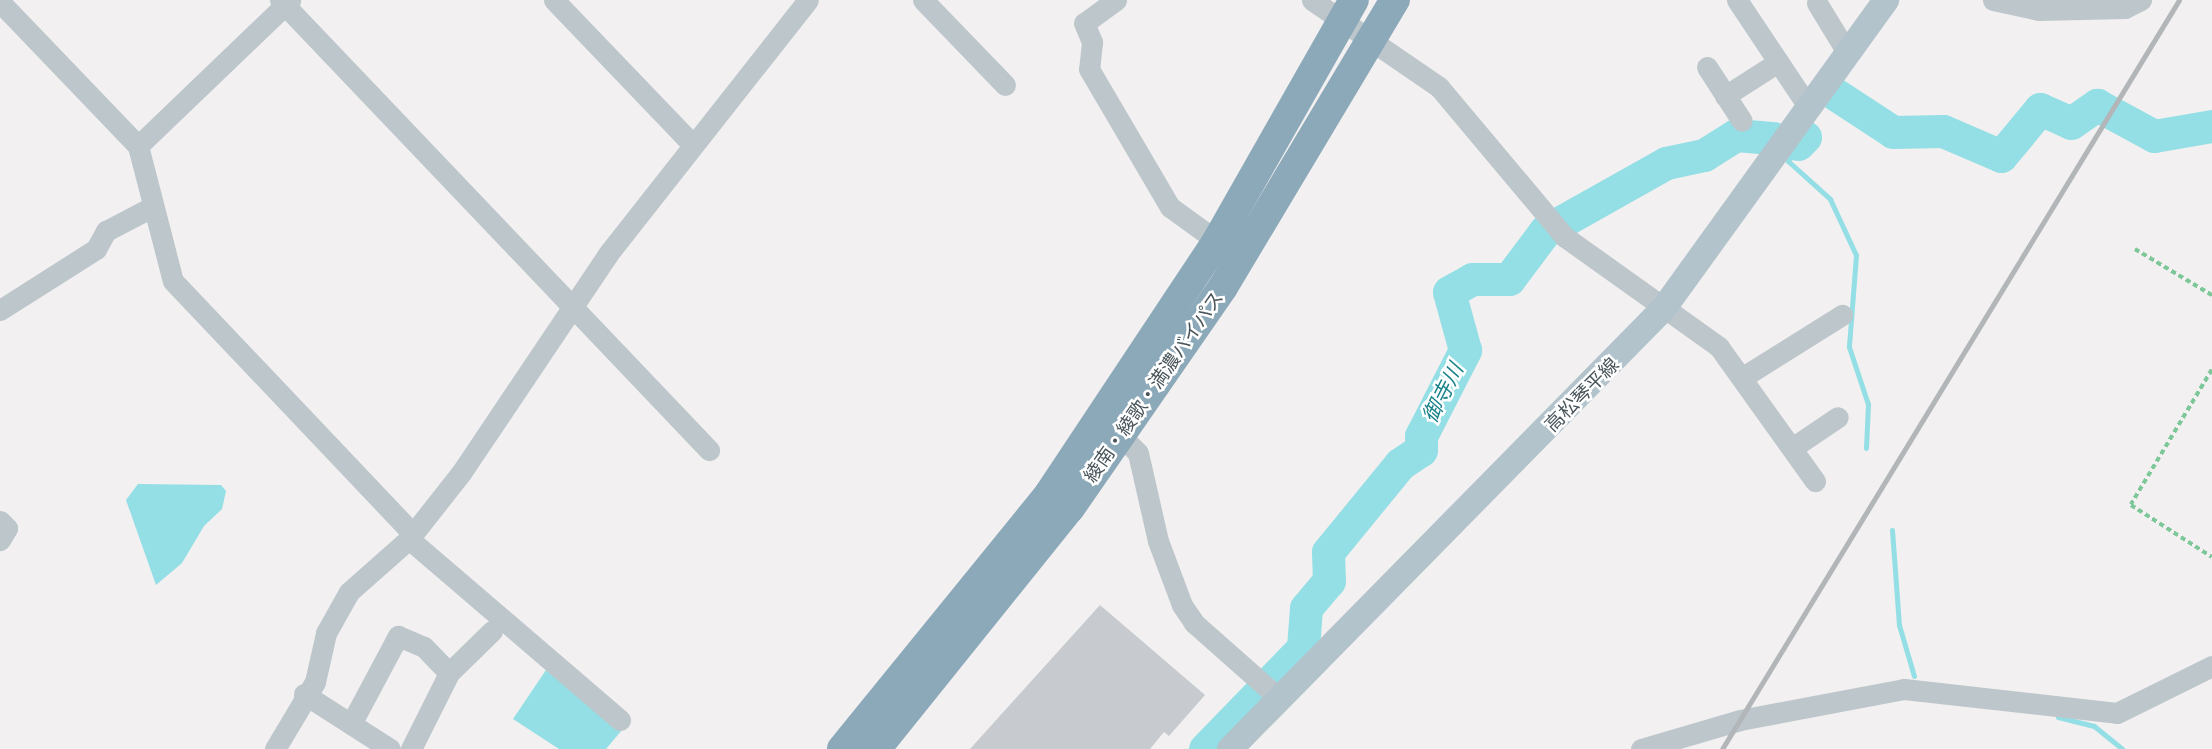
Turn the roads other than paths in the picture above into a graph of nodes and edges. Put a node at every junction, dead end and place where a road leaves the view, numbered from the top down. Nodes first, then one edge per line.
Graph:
1 (554, 0) edge
2 (808, 0) edge
3 (923, 0) edge
4 (1116, 0) edge
5 (1312, 0) edge
6 (1395, 0) edge
7 (1737, 0) edge
8 (1886, 0) edge
9 (1993, 0) edge
10 (2141, 0) edge
11 (0, 2) edge
12 (285, 2) edge
13 (1816, 3) dead end
14 (1349, 9) edge
15 (1374, 38) junction
16 (1848, 54) junction
17 (1778, 62) junction
18 (1707, 67) dead end
19 (1004, 85) dead end
20 (1725, 96) junction
21 (1809, 108) junction
22 (1742, 121) dead end
23 (692, 144) junction
24 (138, 146) junction
25 (150, 208) junction
26 (1217, 241) junction
27 (572, 304) junction
28 (1664, 308) junction
29 (0, 310) edge
30 (1842, 315) dead end
31 (1743, 377) junction
32 (1838, 417) dead end
33 (1120, 435) junction
34 (1792, 447) junction
35 (709, 450) dead end
36 (1815, 481) dead end
37 (0, 521) edge
38 (410, 536) junction
39 (0, 540) edge
40 (492, 631) dead end
41 (2212, 666) edge
42 (449, 673) junction
43 (1271, 691) junction
44 (304, 694) junction
45 (620, 720) dead end
46 (351, 724) junction
47 (275, 749) edge
48 (390, 749) edge
49 (411, 749) edge
50 (842, 749) edge
51 (876, 749) edge
52 (1230, 749) edge
53 (1641, 749) edge

1 - 23 street
2 - 23 street
3 - 19 street
4 - 26 street
5 - 14 street
6 - 15 highway, 綾南・綾歌・満濃バイパス
7 - 17 street
8 - 16 main road, 高松琴平線
9 - 10 street
11 - 24 street
12 - 24 street
12 - 27 street
13 - 16 street
14 - 15 street
14 - 26 highway, 綾南・綾歌・満濃バイパス
15 - 28 street
15 - 33 highway, 綾南・綾歌・満濃バイパス
16 - 21 main road, 高松琴平線
17 - 20 street
17 - 21 street
18 - 20 street
20 - 22 street
21 - 28 main road, 高松琴平線
23 - 27 street
24 - 25 street
25 - 29 street
25 - 38 street
26 - 50 highway, 綾南・綾歌・満濃バイパス
27 - 35 street
27 - 38 street
28 - 31 street
28 - 43 main road, 高松琴平線
30 - 31 street
31 - 34 street
32 - 34 street
33 - 43 street
33 - 51 highway, 綾南・綾歌・満濃バイパス
34 - 36 street
37 - 39 street
38 - 44 street
38 - 45 street
40 - 42 street
41 - 53 street
42 - 46 street
42 - 49 street
43 - 52 main road, 高松琴平線
44 - 46 street
44 - 47 street
46 - 48 street

